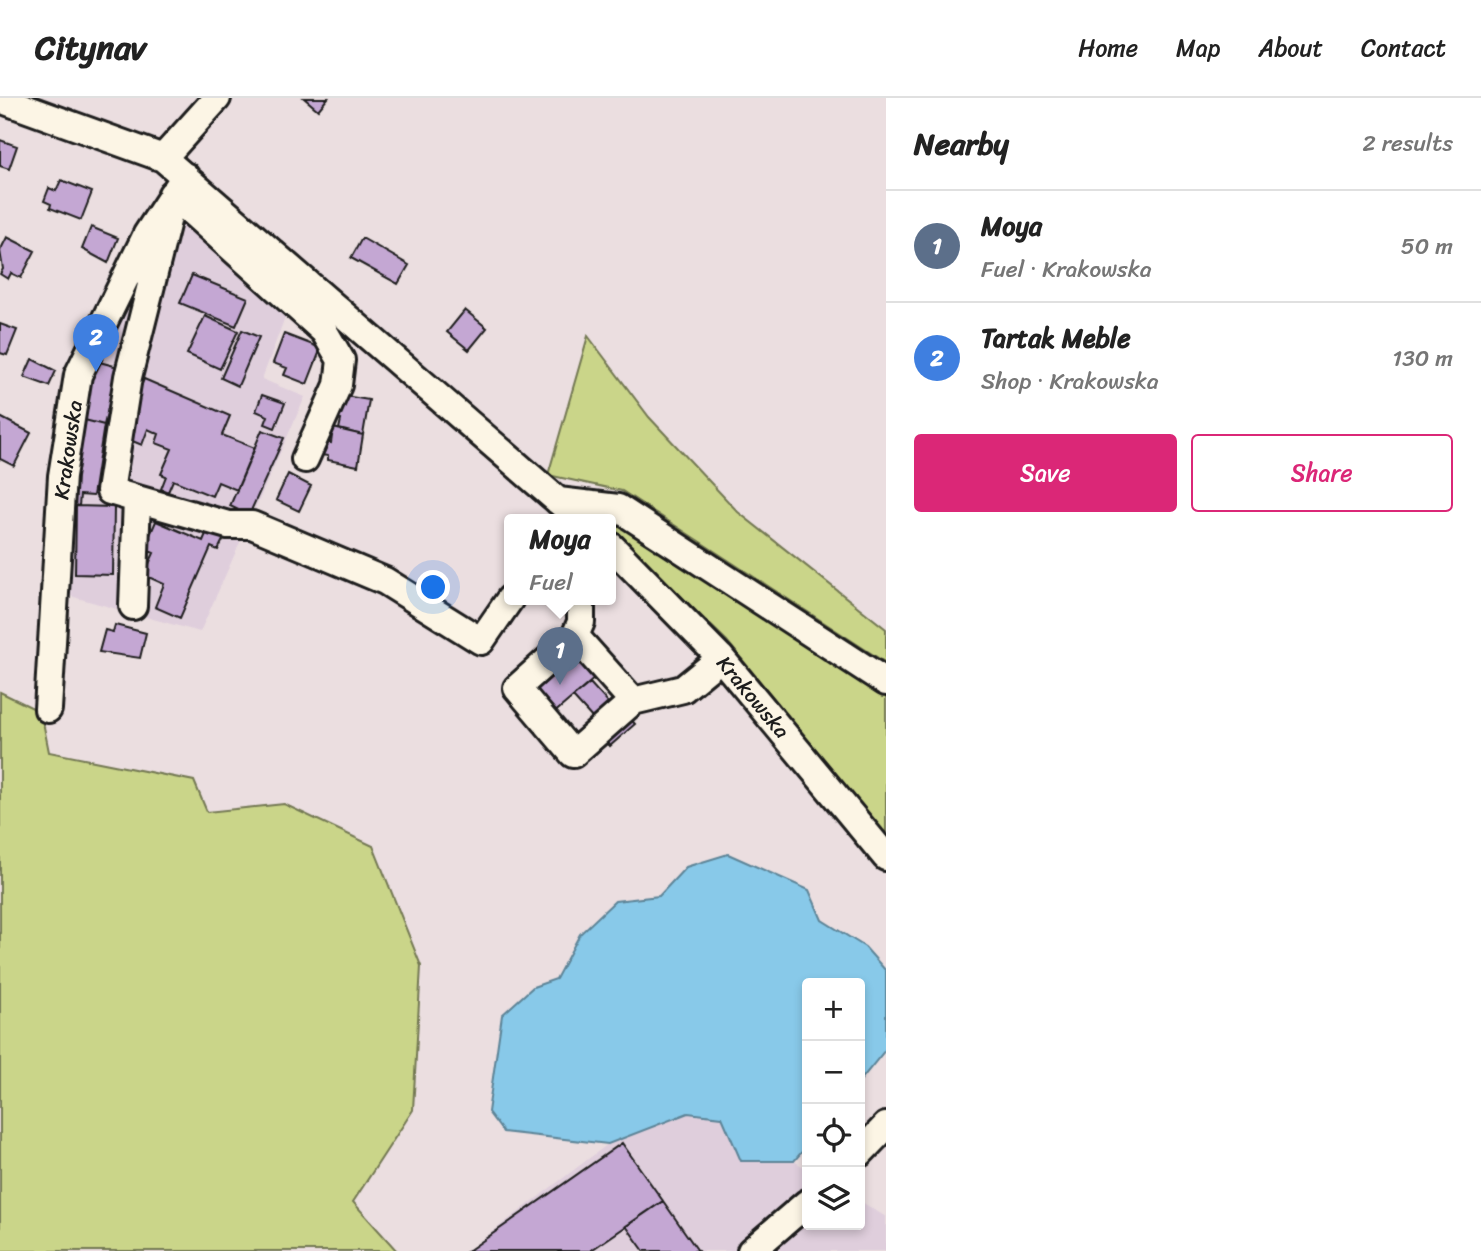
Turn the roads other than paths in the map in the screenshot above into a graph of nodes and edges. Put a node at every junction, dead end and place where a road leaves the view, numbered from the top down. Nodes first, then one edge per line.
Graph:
1 (217, 98) edge
2 (0, 99) edge
3 (163, 158) junction
4 (178, 185) junction
5 (305, 459) dead end
6 (137, 499) junction
7 (569, 513) edge
8 (616, 551) edge
9 (506, 605) edge
10 (581, 605) edge
11 (133, 606) dead end
12 (575, 636) junction
13 (721, 658) junction
14 (886, 682) edge
15 (633, 701) junction
16 (48, 709) dead end
17 (886, 857) edge
18 (886, 1126) edge
19 (865, 1148) edge
20 (802, 1207) edge
21 (751, 1251) edge

1 - 3 street
2 - 3 street
3 - 4 street
4 - 5 street
4 - 6 street
4 - 7 street
4 - 16 street, Krakowska
6 - 9 street
6 - 11 street
7 - 14 street
8 - 13 street, Krakowska
10 - 12 street
12 - 15 street
12 - 15 street
13 - 15 street
13 - 17 street, Krakowska
18 - 19 street
20 - 21 street

